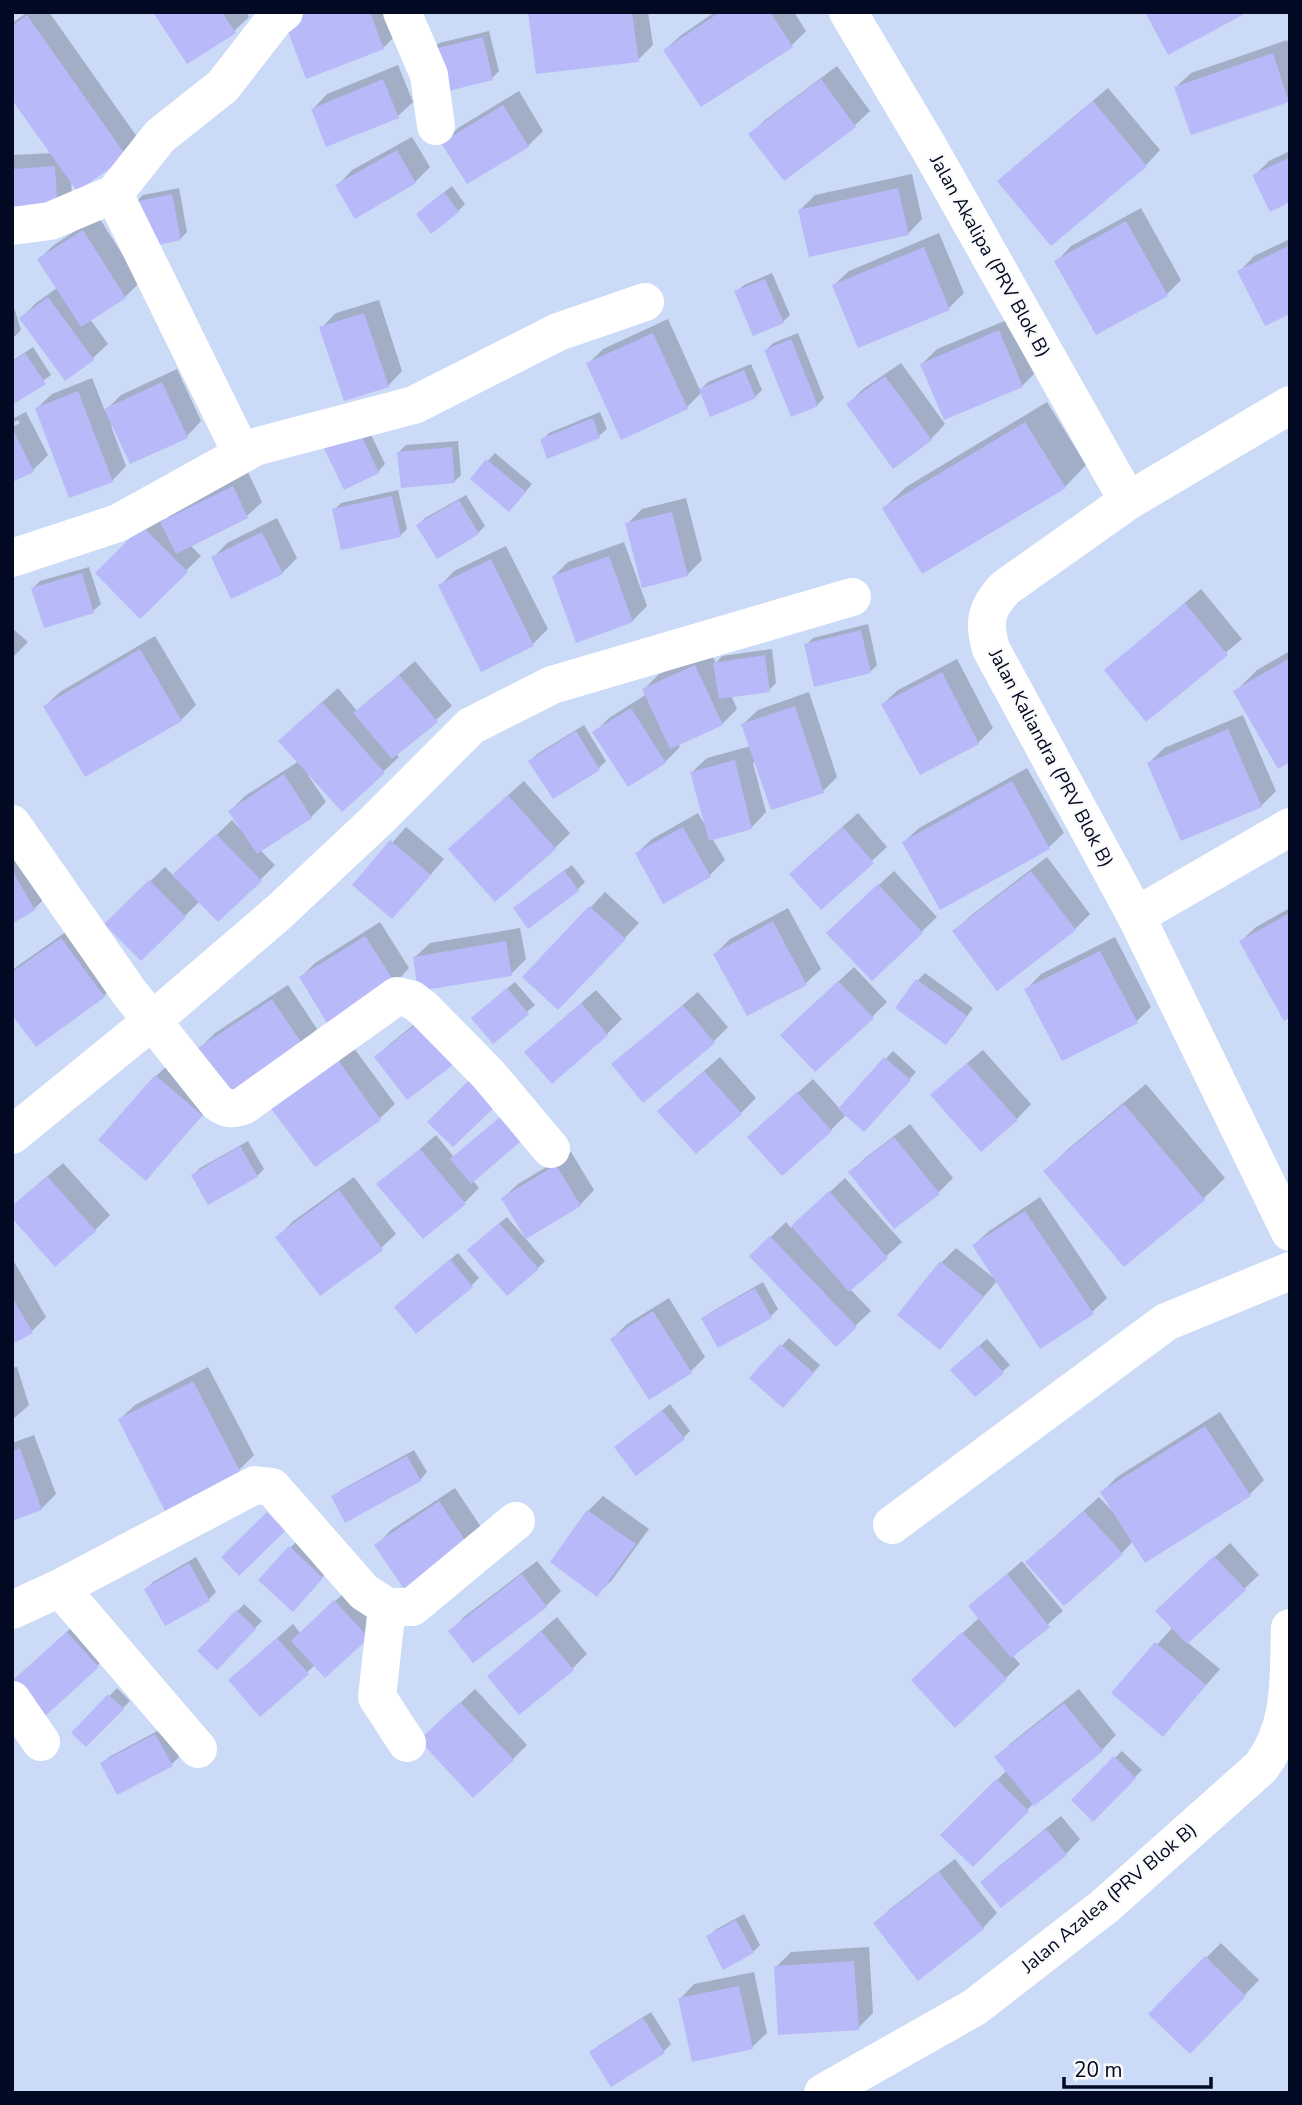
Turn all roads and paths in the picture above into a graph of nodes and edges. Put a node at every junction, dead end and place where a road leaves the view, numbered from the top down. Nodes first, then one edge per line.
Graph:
1 (284, 12) edge
2 (402, 12) edge
3 (848, 12) edge
4 (436, 126) dead end
5 (114, 194) junction
6 (12, 226) edge
7 (645, 302) dead end
8 (1290, 405) edge
9 (242, 454) junction
10 (1128, 501) junction
11 (12, 558) edge
12 (852, 597) dead end
13 (12, 824) edge
14 (1290, 827) edge
15 (1136, 916) junction
16 (153, 1020) junction
17 (12, 1135) edge
18 (551, 1149) dead end
19 (1290, 1232) edge
20 (1290, 1271) edge
21 (516, 1521) dead end
22 (892, 1525) dead end
23 (60, 1588) junction
24 (387, 1607) junction
25 (12, 1609) edge
26 (1290, 1628) edge
27 (12, 1700) edge
28 (41, 1742) dead end
29 (407, 1743) dead end
30 (198, 1749) dead end
31 (823, 2093) edge

1 - 5 street
2 - 4 street
3 - 10 street, Jalan Akalipa (PRV Blok B)
5 - 6 street
5 - 9 street
7 - 9 street
8 - 10 street, Jalan Kaliandra (PRV Blok B)
9 - 11 street
10 - 15 street, Jalan Kaliandra (PRV Blok B)
12 - 16 street
13 - 16 street
14 - 15 street
15 - 19 street, Jalan Kaliandra (PRV Blok B)
16 - 17 street
16 - 18 street
20 - 22 street
21 - 24 street
23 - 24 street
23 - 25 street
23 - 30 street
24 - 29 street
26 - 31 street, Jalan Azalea (PRV Blok B)
27 - 28 street

